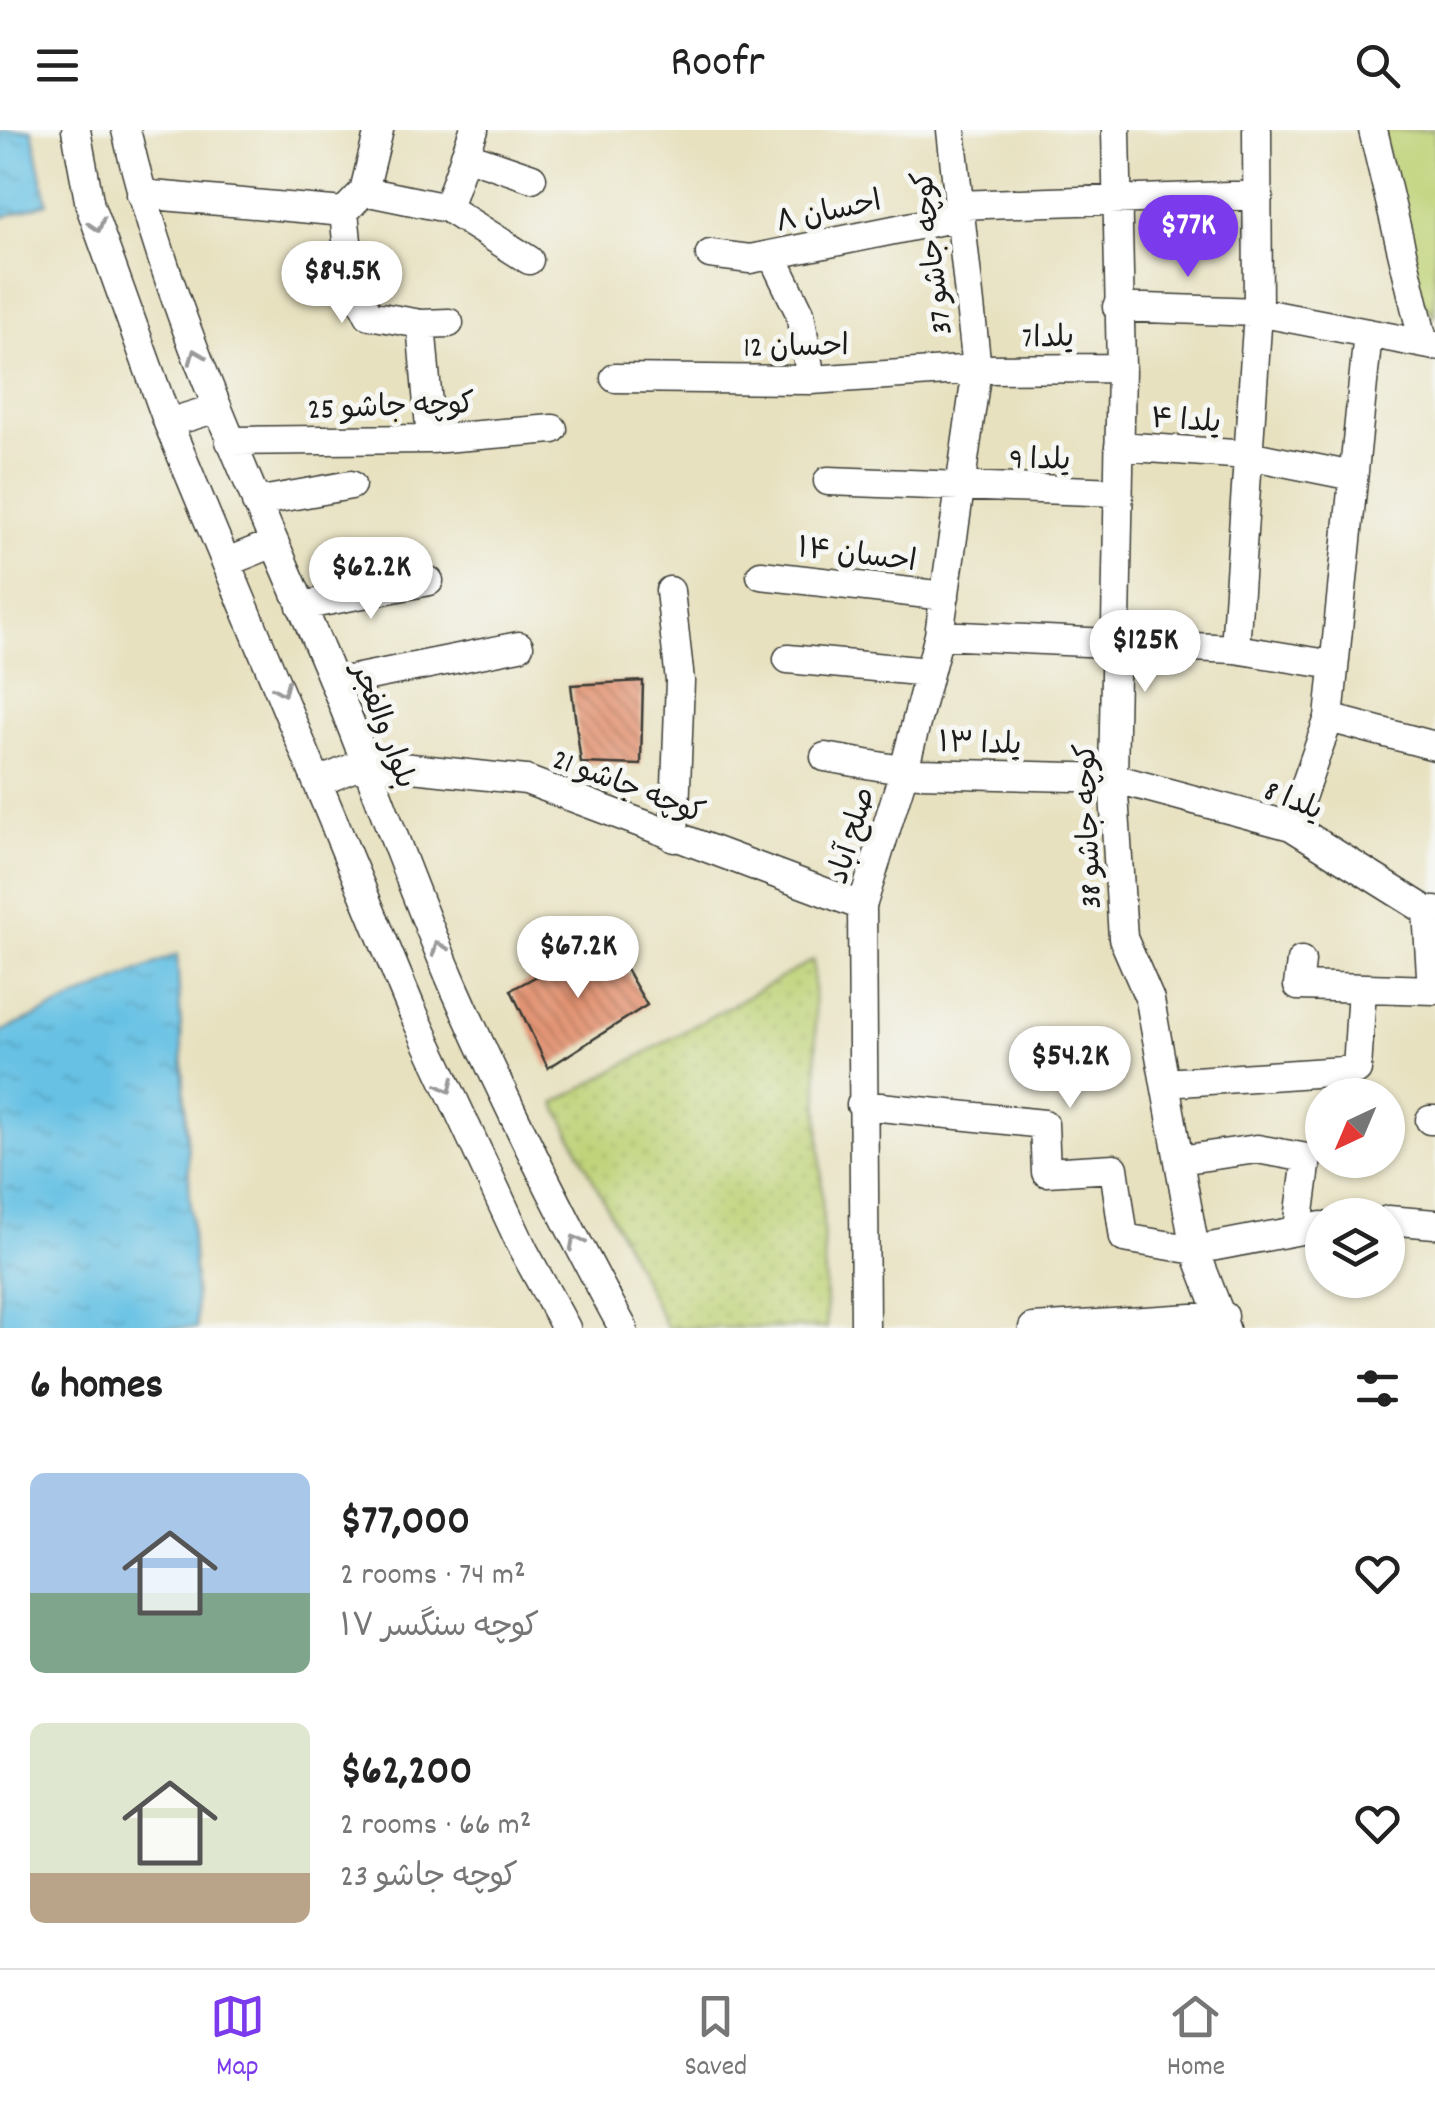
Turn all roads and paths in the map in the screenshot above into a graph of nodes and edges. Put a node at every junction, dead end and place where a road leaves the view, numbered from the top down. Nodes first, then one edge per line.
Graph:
1 (76, 130) edge
2 (126, 130) edge
3 (379, 130) edge
4 (951, 130) edge
5 (1116, 130) edge
6 (1257, 130) edge
7 (1372, 130) edge
8 (470, 143) edge
9 (532, 178) dead end
10 (364, 191) junction
11 (141, 194) junction
12 (1259, 195) junction
13 (1114, 200) junction
14 (448, 208) junction
15 (957, 211) junction
16 (344, 212) junction
17 (710, 254) dead end
18 (772, 255) junction
19 (529, 260) dead end
20 (1118, 307) junction
21 (1258, 312) junction
22 (1368, 333) junction
23 (1430, 345) edge
24 (1121, 368) junction
25 (977, 369) junction
26 (615, 378) dead end
27 (811, 380) junction
28 (217, 408) junction
29 (168, 424) junction
30 (553, 429) dead end
31 (431, 439) junction
32 (230, 441) junction
33 (1120, 446) junction
34 (1248, 456) junction
35 (1353, 476) junction
36 (828, 481) dead end
37 (351, 485) dead end
38 (960, 488) junction
39 (1118, 492) junction
40 (256, 502) junction
41 (274, 543) junction
42 (228, 562) junction
43 (761, 575) dead end
44 (430, 581) dead end
45 (670, 591) dead end
46 (944, 596) junction
47 (301, 606) junction
48 (939, 635) junction
49 (1116, 644) junction
50 (519, 646) dead end
51 (1235, 649) junction
52 (788, 659) dead end
53 (1334, 665) junction
54 (930, 672) junction
55 (334, 684) junction
56 (1329, 718) junction
57 (1435, 746) edge
58 (825, 758) dead end
59 (364, 763) junction
60 (904, 770) junction
61 (1114, 778) junction
62 (319, 782) junction
63 (1291, 826) junction
64 (674, 838) junction
65 (862, 906) junction
66 (1431, 911) edge
67 (1301, 961) dead end
68 (1362, 988) junction
69 (1433, 990) edge
70 (1165, 1083) junction
71 (860, 1105) junction
72 (1179, 1160) junction
73 (1309, 1198) edge
74 (1405, 1221) edge
75 (1435, 1224) edge
76 (1305, 1228) edge
77 (1195, 1250) junction
78 (1224, 1322) edge
79 (566, 1328) edge
80 (622, 1328) edge
81 (865, 1328) edge
82 (1033, 1328) edge

1 -> 29 street
2 - 11 street, بلوار والفجر
3 - 10 street
4 - 15 street, کوچه جاشو 37
5 - 13 street, کوچه جاشو 38
6 - 12 street
7 - 23 street
8 - 9 street
8 - 14 street
10 - 14 street
10 - 16 street
11 - 16 street
28 -> 11 street, بلوار والفجر
12 - 13 street, احسان ۸
12 - 21 street
13 - 15 street, احسان ۸
13 - 20 street, کوچه جاشو 38
14 - 19 street
15 - 18 street, احسان ۸
15 - 25 street, کوچه جاشو 37
16 - 31 street
17 - 18 street, احسان ۸
18 - 27 street
20 - 21 street
20 - 24 street, کوچه جاشو 38
21 - 22 street
21 - 34 street
22 - 23 street
22 - 35 street
24 - 25 street, یلدا7
24 - 33 street, کوچه جاشو 38
25 - 27 street, احسان 12
25 - 38 street, صلح آباد
26 - 27 street, احسان 12
28 - 29 street
28 - 32 street, بلوار والفجر
29 - 42 street
30 - 31 street, کوچه جاشو 25
31 - 32 street, کوچه جاشو 25
32 - 40 street, بلوار والفجر
33 - 34 street, یلدا ۴
33 - 39 street, کوچه جاشو 38
34 - 35 street, یلدا ۴
34 - 51 street
35 - 53 street
36 - 38 street, یلدا 9
37 - 40 street
38 - 39 street, یلدا 9
38 - 46 street, صلح آباد
39 - 49 street, کوچه جاشو 38
40 - 41 street, بلوار والفجر
41 - 42 street
41 - 47 street, بلوار والفجر
42 -> 62 street
43 - 46 street, احسان ۱۴
44 - 47 street
45 - 64 street
46 - 48 street, صلح آباد
47 - 55 street, بلوار والفجر
48 - 49 street
48 - 54 street, صلح آباد
49 - 51 street
49 - 61 street, کوچه جاشو 38
50 - 55 street
51 - 53 street
52 - 54 street
53 - 56 street
54 - 60 street, صلح آباد
55 - 59 street, بلوار والفجر
56 - 57 street
56 - 63 street
58 - 60 street, یلدا ۱۳
59 - 62 street
59 - 64 street, کوچه جاشو 21
80 -> 59 street, بلوار والفجر
60 - 61 street, یلدا ۱۳
60 - 65 street, صلح آباد
61 - 63 street, یلدا 8
61 - 70 street, کوچه جاشو 38
62 -> 79 street
63 - 66 street, یلدا 8
64 - 65 street, کوچه جاشو 21
65 - 71 street, صلح آباد
66 - 69 street
67 - 68 street
68 - 69 street
68 - 70 street
70 - 72 street, کوچه جاشو 38
71 - 77 street
71 - 81 street, صلح آباد
72 - 73 street
72 - 77 street, کوچه جاشو 38
74 - 75 street
76 - 77 street
77 - 78 street, کوچه جاشو 38
78 - 82 street

